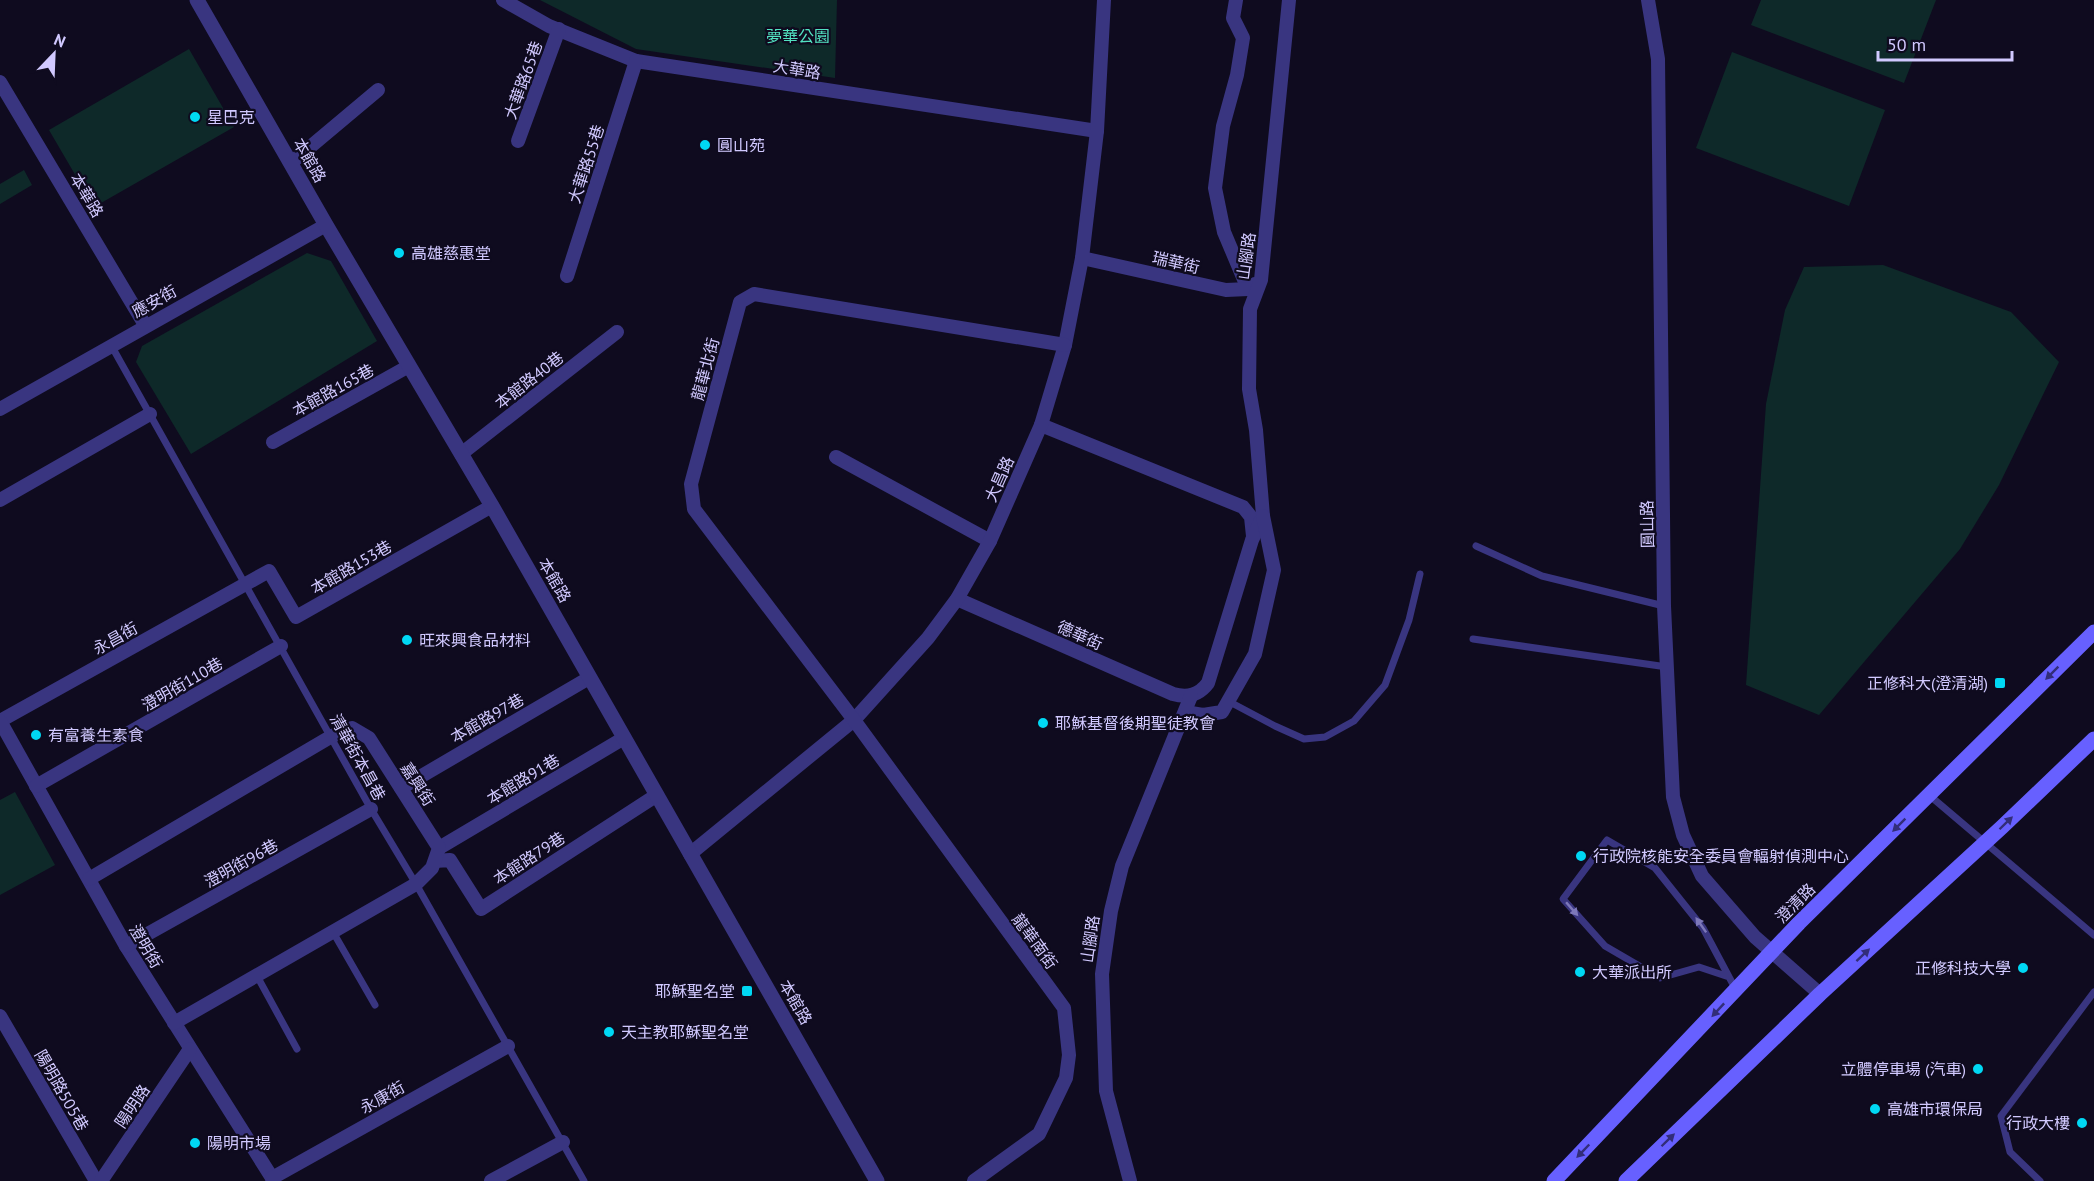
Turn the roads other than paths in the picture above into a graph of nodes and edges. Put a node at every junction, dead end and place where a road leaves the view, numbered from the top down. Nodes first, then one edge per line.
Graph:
1 (197, 0) edge
2 (503, 0) edge
3 (1104, 0) edge
4 (1236, 0) edge
5 (1289, 0) edge
6 (1648, 0) edge
7 (559, 29) junction
8 (636, 61) junction
9 (0, 82) edge
10 (378, 90) dead end
11 (1097, 131) junction
12 (518, 141) dead end
13 (291, 163) junction
14 (326, 225) junction
15 (1082, 258) junction
16 (567, 276) dead end
17 (1261, 280) junction
18 (1248, 289) junction
19 (145, 325) junction
20 (617, 332) dead end
21 (111, 345) junction
22 (1065, 345) junction
23 (409, 366) junction
24 (2, 402) edge
25 (150, 414) junction
26 (1041, 425) junction
27 (273, 442) dead end
28 (461, 454) junction
29 (836, 457) dead end
30 (0, 500) edge
31 (492, 506) junction
32 (1263, 516) junction
33 (1252, 540) junction
34 (990, 541) junction
35 (1476, 546) dead end
36 (1420, 574) dead end
37 (246, 584) junction
38 (957, 599) junction
39 (1664, 606) junction
40 (2094, 632) edge
41 (1473, 639) dead end
42 (281, 646) junction
43 (1667, 667) junction
44 (590, 678) junction
45 (1191, 696) junction
46 (1228, 701) junction
47 (1185, 712) junction
48 (854, 720) junction
49 (0, 721) edge
50 (332, 736) junction
51 (624, 738) junction
52 (2094, 739) edge
53 (36, 786) junction
54 (401, 788) junction
55 (657, 795) junction
56 (1929, 795) junction
57 (371, 809) junction
58 (1985, 843) junction
59 (437, 854) junction
60 (690, 854) junction
61 (88, 879) junction
62 (416, 884) junction
63 (333, 932) junction
64 (2094, 935) edge
65 (126, 946) junction
66 (1772, 952) junction
67 (257, 976) junction
68 (1732, 983) junction
69 (2094, 992) edge
70 (1820, 994) junction
71 (375, 1005) dead end
72 (0, 1016) edge
73 (174, 1023) junction
74 (508, 1046) junction
75 (190, 1049) junction
76 (297, 1049) dead end
77 (563, 1142) junction
78 (273, 1179) edge
79 (96, 1181) edge
80 (101, 1181) edge
81 (491, 1181) edge
82 (584, 1181) edge
83 (877, 1181) edge
84 (974, 1181) edge
85 (1131, 1181) edge
86 (1554, 1181) edge
87 (1626, 1181) edge
88 (2040, 1181) edge

1 - 13 street, 本館路
2 - 7 street, 大華路
3 - 11 street, 大昌路
4 - 18 street
5 - 17 street, 山腳路
6 - 39 street, 圓山路
7 - 8 street, 大華路
7 - 12 street, 大華路65巷
8 - 11 street, 大華路
8 - 16 street, 大華路55巷
9 - 19 street, 本華路
10 - 13 street
11 - 15 street, 大昌路
13 - 14 street, 本館路
14 - 19 street, 應安街
14 - 23 street, 本館路
15 - 18 street, 瑞華街
15 - 22 street, 大昌路
17 - 18 street
17 - 32 street, 山腳路
19 - 21 street, 應安街
20 - 28 street, 本館路40巷
21 - 24 street, 應安街
21 - 25 lane, 清華街本昌巷
22 - 26 street, 大昌路
22 - 48 street, 龍華北街
23 - 27 street, 本館路165巷
23 - 28 street, 本館路
25 - 30 street
25 - 37 lane, 清華街本昌巷
26 - 33 street
26 - 34 street, 大昌路
28 - 31 street, 本館路
29 - 34 street
31 - 37 street, 本館路153巷
31 - 44 street, 本館路
32 - 33 street, 山腳路
32 - 46 street, 山腳路
33 - 45 street, 山腳路
34 - 38 street, 大昌路
35 - 39 lane
36 - 46 lane
37 - 42 lane, 清華街本昌巷
37 - 49 street, 永昌街
38 - 45 street, 德華街
38 - 48 street, 大昌路
39 - 43 street, 圓山路
40 -> 56 main road, 澄清路
41 - 43 lane
42 - 50 lane, 清華街本昌巷
42 - 53 street, 澄明街110巷
43 - 66 street, 圓山路
44 - 51 street, 本館路
44 - 54 street, 本館路97巷
45 - 47 street, 山腳路
46 - 47 street, 山腳路
47 - 85 street, 山腳路
48 - 60 street, 大昌路
48 - 84 street, 龍華南街
49 - 53 street, 澄明街
50 - 54 street, 嘉興街
50 - 57 lane, 清華街本昌巷
50 - 61 street, 嘉興街
51 - 55 street, 本館路
51 - 59 street, 本館路91巷
58 -> 52 main road
53 - 61 street, 澄明街
54 - 59 street, 嘉興街
55 - 59 street, 本館路79巷
55 - 60 street, 本館路
56 - 58 lane
56 -> 66 main road, 澄清路
57 - 62 lane, 清華街本昌巷
57 - 65 street, 澄明街96巷
58 - 64 lane
70 -> 58 main road
59 - 62 street
60 - 83 street, 本館路
61 - 65 street, 澄明街
62 - 63 street
62 - 74 lane, 清華街本昌巷
63 - 67 street
63 - 71 lane
65 - 73 street, 澄明街
66 - 68 main road, 澄清路
66 - 70 street, 圓山路
67 - 73 street
67 - 76 lane
68 -> 68 lane
68 -> 86 main road, 澄清路
69 - 88 lane
87 -> 70 main road
72 - 79 street, 陽明路505巷
73 - 75 street, 澄明街
74 - 77 lane, 清華街本昌巷
74 - 78 street, 永康街
75 - 78 street, 澄明街
75 - 80 street, 陽明路
77 - 81 street
77 - 82 lane, 清華街本昌巷

